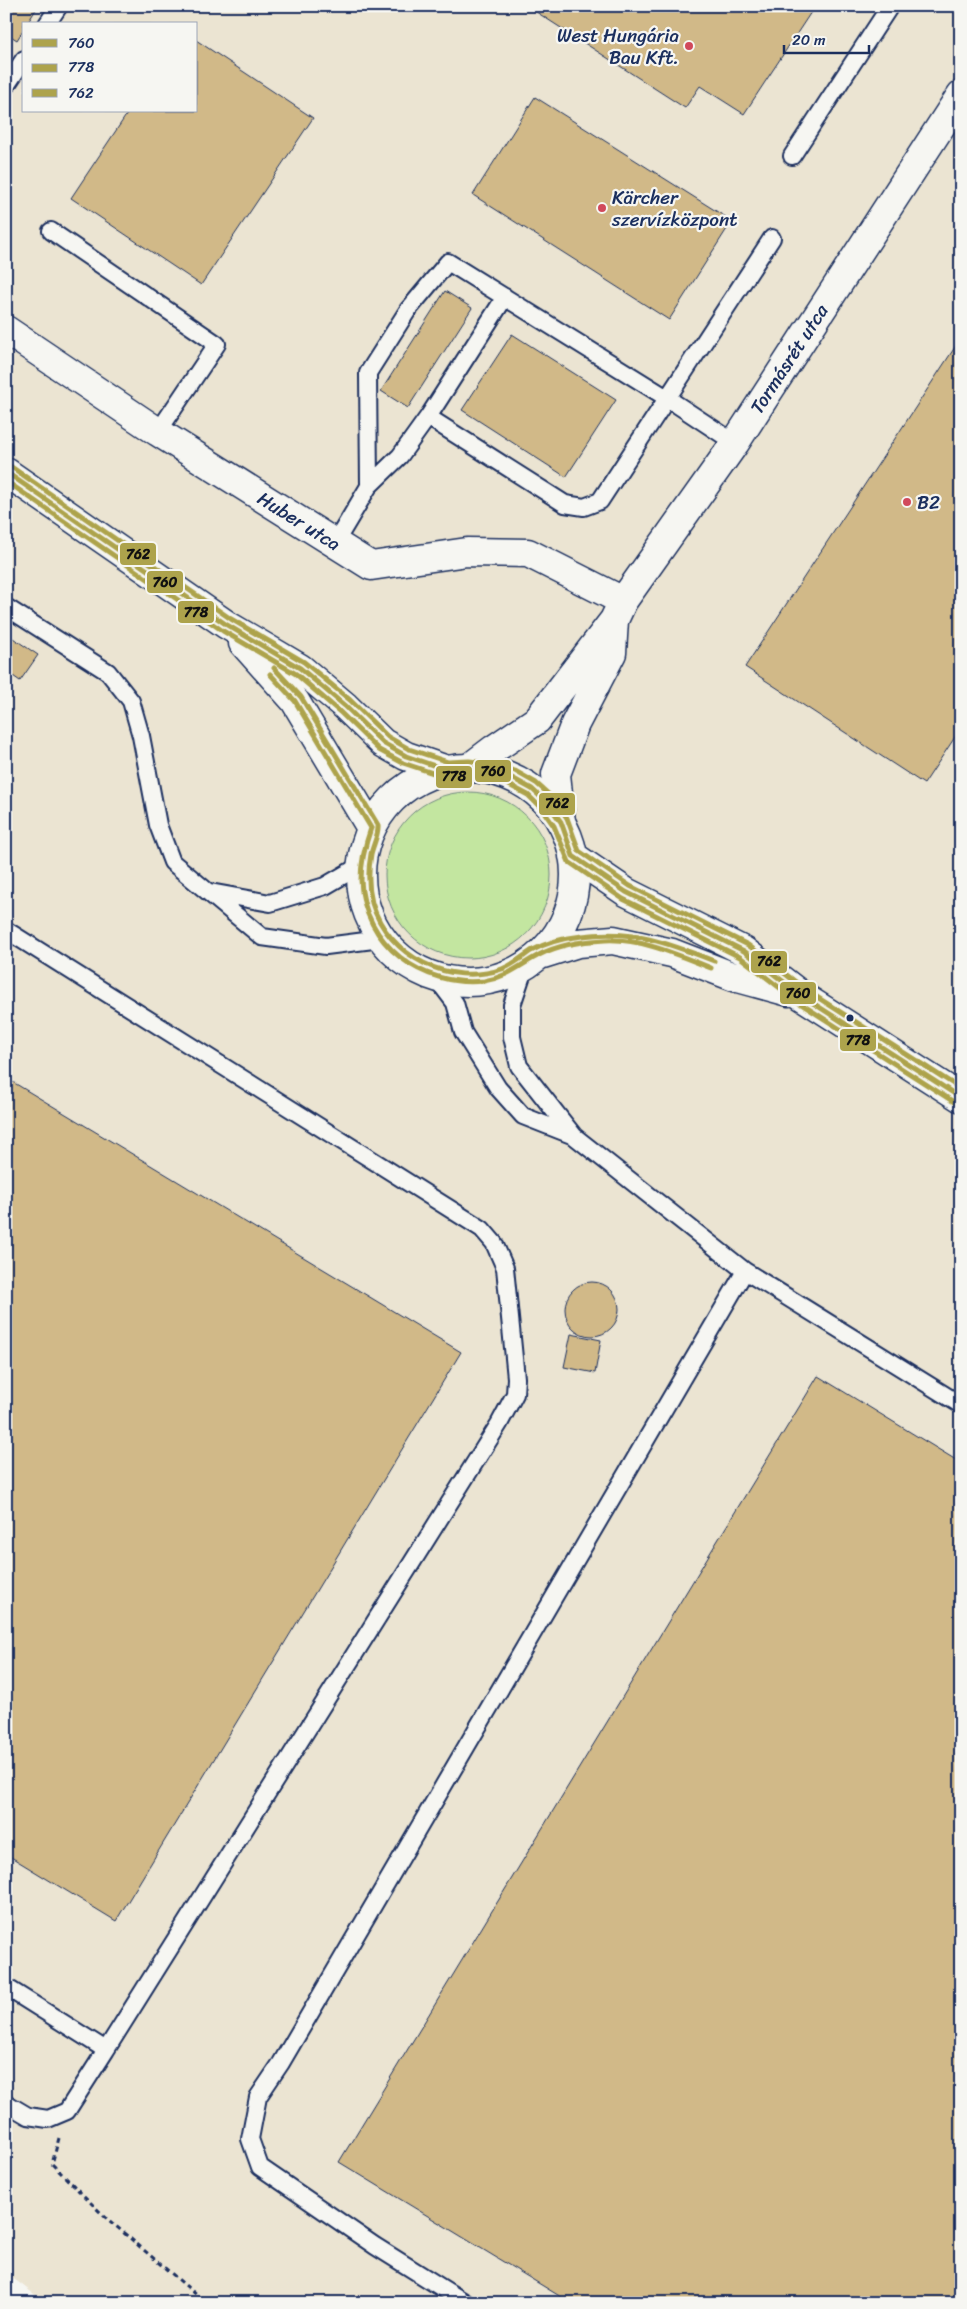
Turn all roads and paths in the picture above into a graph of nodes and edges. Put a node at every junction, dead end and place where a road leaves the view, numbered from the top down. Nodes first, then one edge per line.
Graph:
1 (59, 6) edge
2 (890, 6) edge
3 (48, 22) edge
4 (22, 62) edge
5 (6, 86) edge
6 (961, 95) edge
7 (792, 156) dead end
8 (51, 231) dead end
9 (772, 238) dead end
10 (505, 297) junction
11 (6, 330) edge
12 (667, 398) junction
13 (428, 417) junction
14 (158, 432) junction
15 (735, 443) junction
16 (6, 472) edge
17 (369, 486) junction
18 (335, 543) junction
19 (6, 607) edge
20 (618, 611) junction
21 (227, 625) junction
22 (458, 769) junction
23 (561, 822) junction
24 (371, 828) junction
25 (573, 856) junction
26 (361, 865) junction
27 (205, 890) junction
28 (6, 930) edge
29 (381, 938) junction
30 (532, 960) junction
31 (436, 978) junction
32 (802, 996) junction
33 (961, 1098) edge
34 (574, 1136) junction
35 (746, 1271) junction
36 (961, 1405) edge
37 (6, 1987) edge
38 (106, 2050) junction
39 (6, 2102) edge
40 (67, 2111) junction
41 (206, 2303) edge
42 (466, 2303) edge

1 - 3 lane
2 - 7 lane
4 - 5 lane
6 - 15 main road, Tormásrét utca
8 - 14 lane
9 - 12 lane
10 - 12 lane
10 - 13 lane
10 - 17 lane
11 - 14 main road, Huber utca
12 - 13 lane
12 - 15 lane
13 - 17 lane
14 - 18 main road, Huber utca
15 - 20 main road, Tormásrét utca
16 - 21 main road
17 - 18 lane
18 - 20 main road, Huber utca
19 - 27 lane
20 - 22 main road, Tormásrét utca
20 - 23 main road
21 - 22 main road
21 - 24 main road
22 - 23 main road
22 - 24 main road
23 - 25 main road
24 - 26 main road
25 - 30 main road
25 - 32 main road
26 - 27 lane
26 - 29 main road
27 - 29 lane
28 - 38 lane
29 - 31 main road
30 - 31 main road
30 - 32 main road
30 - 34 lane
31 - 34 lane
32 - 33 main road
34 - 35 lane
35 - 36 lane
35 - 42 lane
37 - 38 lane
38 - 40 lane
39 - 40 lane
40 - 41 path

